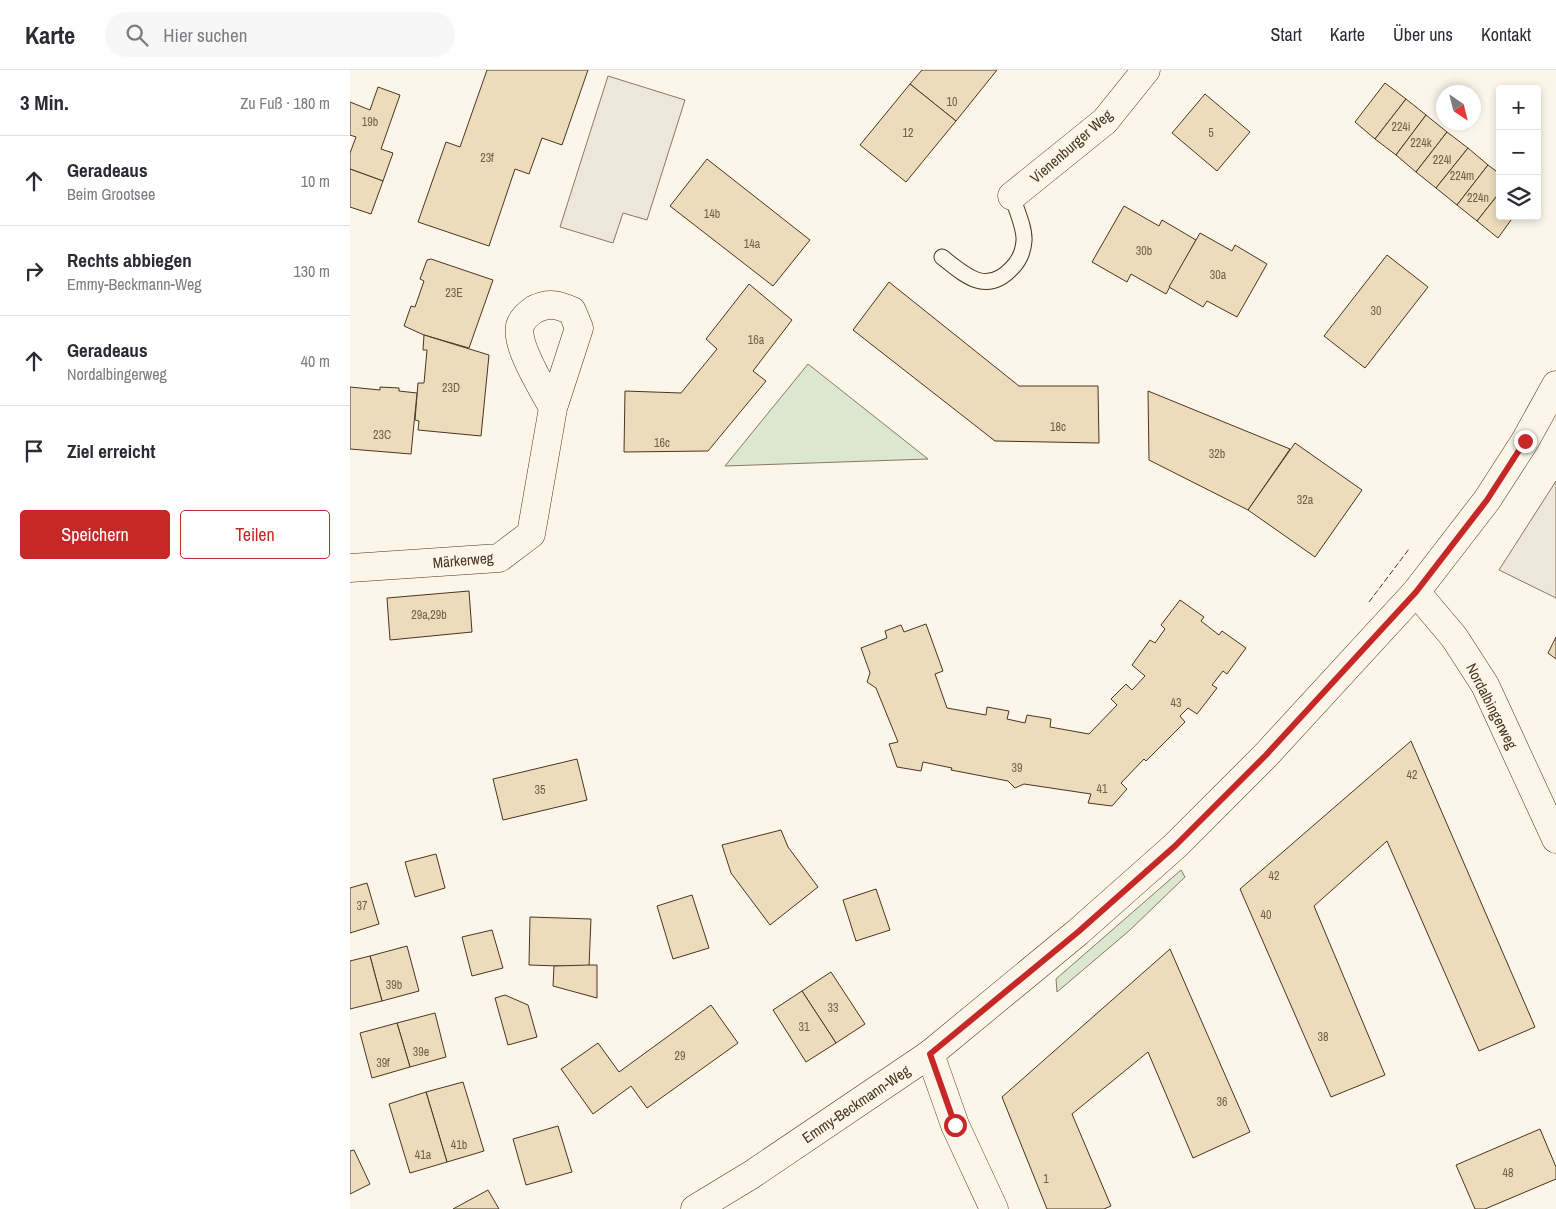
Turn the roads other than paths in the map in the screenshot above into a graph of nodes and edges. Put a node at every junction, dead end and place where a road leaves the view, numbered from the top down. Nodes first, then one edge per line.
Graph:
1 (1146, 70) edge
2 (1012, 196) joint
3 (942, 257) dead end
4 (1556, 385) edge
5 (553, 408) dead end
6 (350, 568) edge
7 (1416, 592) junction
8 (1556, 839) edge
9 (930, 1054) junction
10 (695, 1209) edge
11 (994, 1209) edge

1 - 2 street, Vienenburger Weg
2 - 3 lane
4 - 7 street
5 - 6 street, Märkerweg
7 - 8 street, Nordalbingerweg
7 - 9 street, Emmy-Beckmann-Weg
9 - 10 street, Emmy-Beckmann-Weg
9 - 11 street

